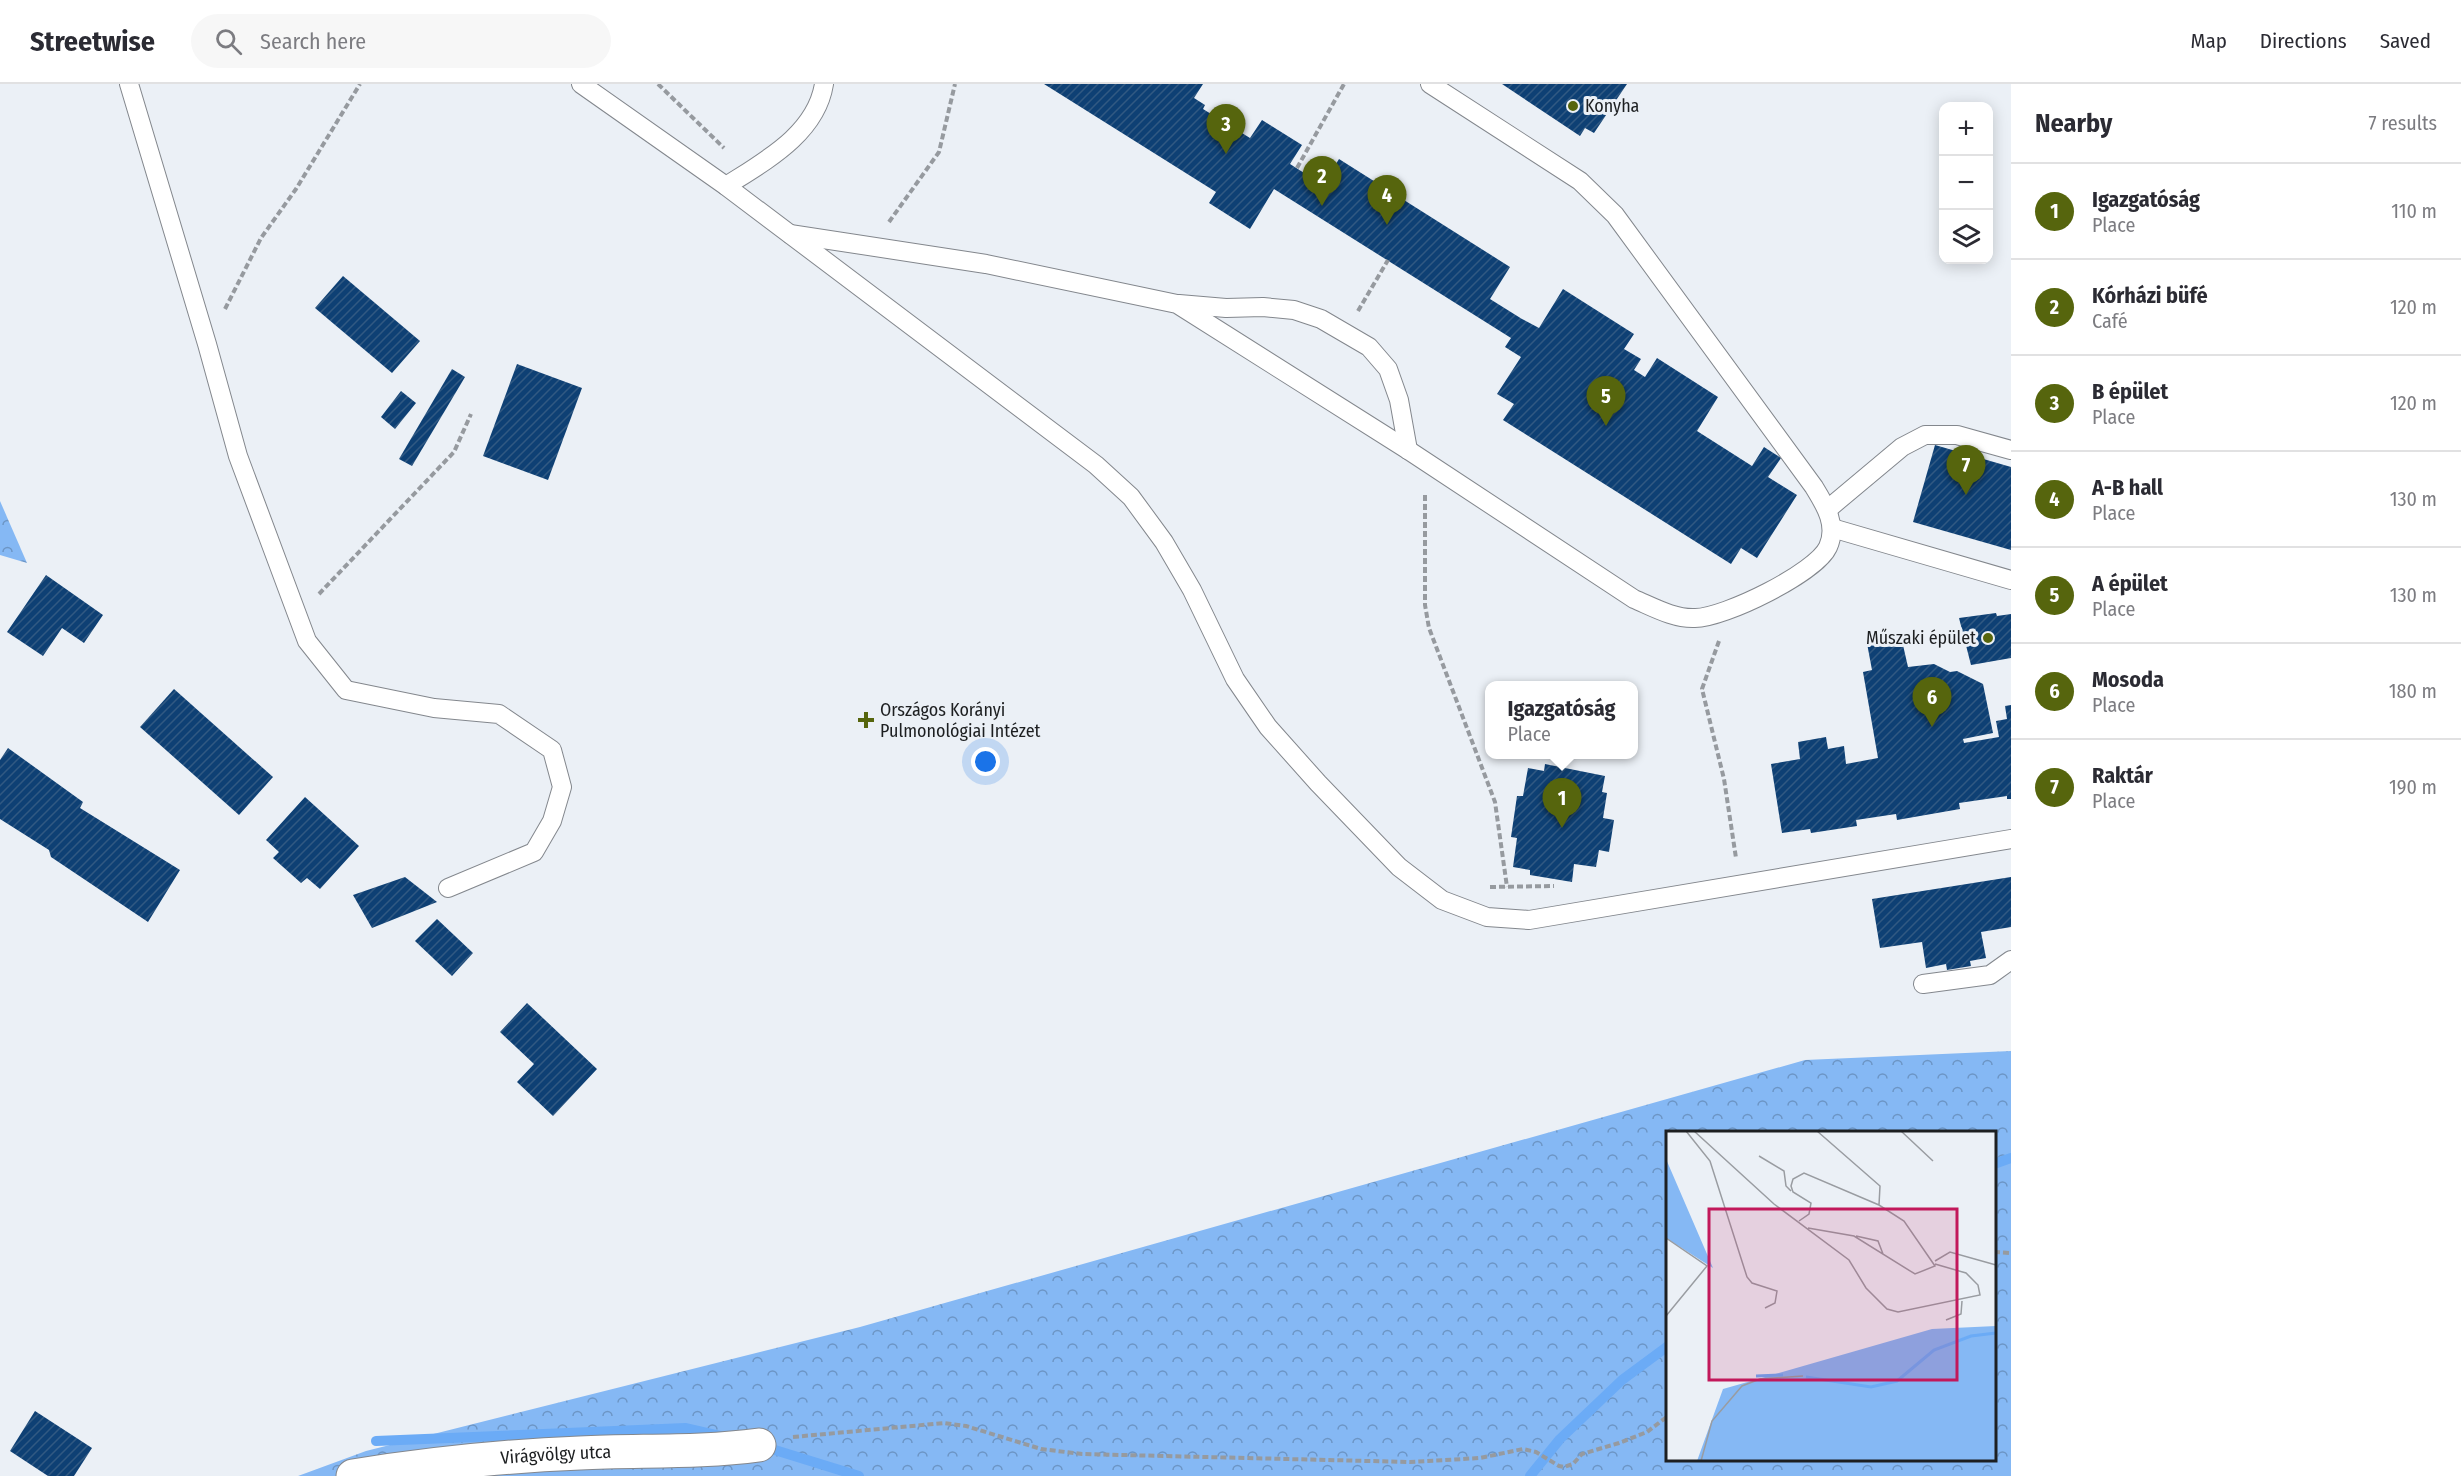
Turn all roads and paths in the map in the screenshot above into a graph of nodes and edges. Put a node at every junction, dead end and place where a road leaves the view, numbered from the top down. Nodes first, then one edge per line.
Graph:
1 (129, 84) edge
2 (360, 84) edge
3 (581, 84) edge
4 (658, 84) edge
5 (824, 84) edge
6 (955, 84) edge
7 (1344, 84) edge
8 (1430, 84) edge
9 (1298, 168) dead end
10 (747, 173) junction
11 (726, 186) junction
12 (790, 234) junction
13 (871, 246) junction
14 (1388, 260) dead end
15 (1371, 289) dead end
16 (1177, 304) junction
17 (207, 344) junction
18 (471, 414) dead end
19 (1408, 450) junction
20 (2011, 450) edge
21 (1425, 462) junction
22 (1828, 509) junction
23 (1832, 528) junction
24 (2011, 580) edge
25 (1731, 610) junction
26 (297, 616) junction
27 (2011, 839) edge
28 (1559, 885) dead end
29 (1740, 885) junction
30 (1488, 886) dead end
31 (1507, 887) junction
32 (448, 888) dead end
33 (2011, 960) edge
34 (1923, 984) dead end
35 (1996, 1252) edge
36 (2011, 1253) edge
37 (1666, 1417) edge
38 (759, 1445) joint
39 (353, 1476) edge

1 - 17 lane
2 - 17 path
3 - 11 lane
4 - 10 path
5 - 10 lane
6 - 13 path
7 - 9 path
8 - 22 lane
10 - 11 lane
11 - 12 lane
12 - 13 lane
12 - 29 lane
13 - 16 lane
14 - 15 path
16 - 19 lane
16 - 19 lane
17 - 26 lane
18 - 26 path
19 - 21 lane
20 - 22 lane
21 - 25 lane
21 - 31 path
22 - 23 lane
23 - 24 lane
23 - 25 lane
25 - 29 path
26 - 32 lane
27 - 29 lane
28 - 31 path
30 - 31 path
33 - 34 lane
35 - 36 path
37 - 38 path
38 - 39 street, Virágvölgy utca

